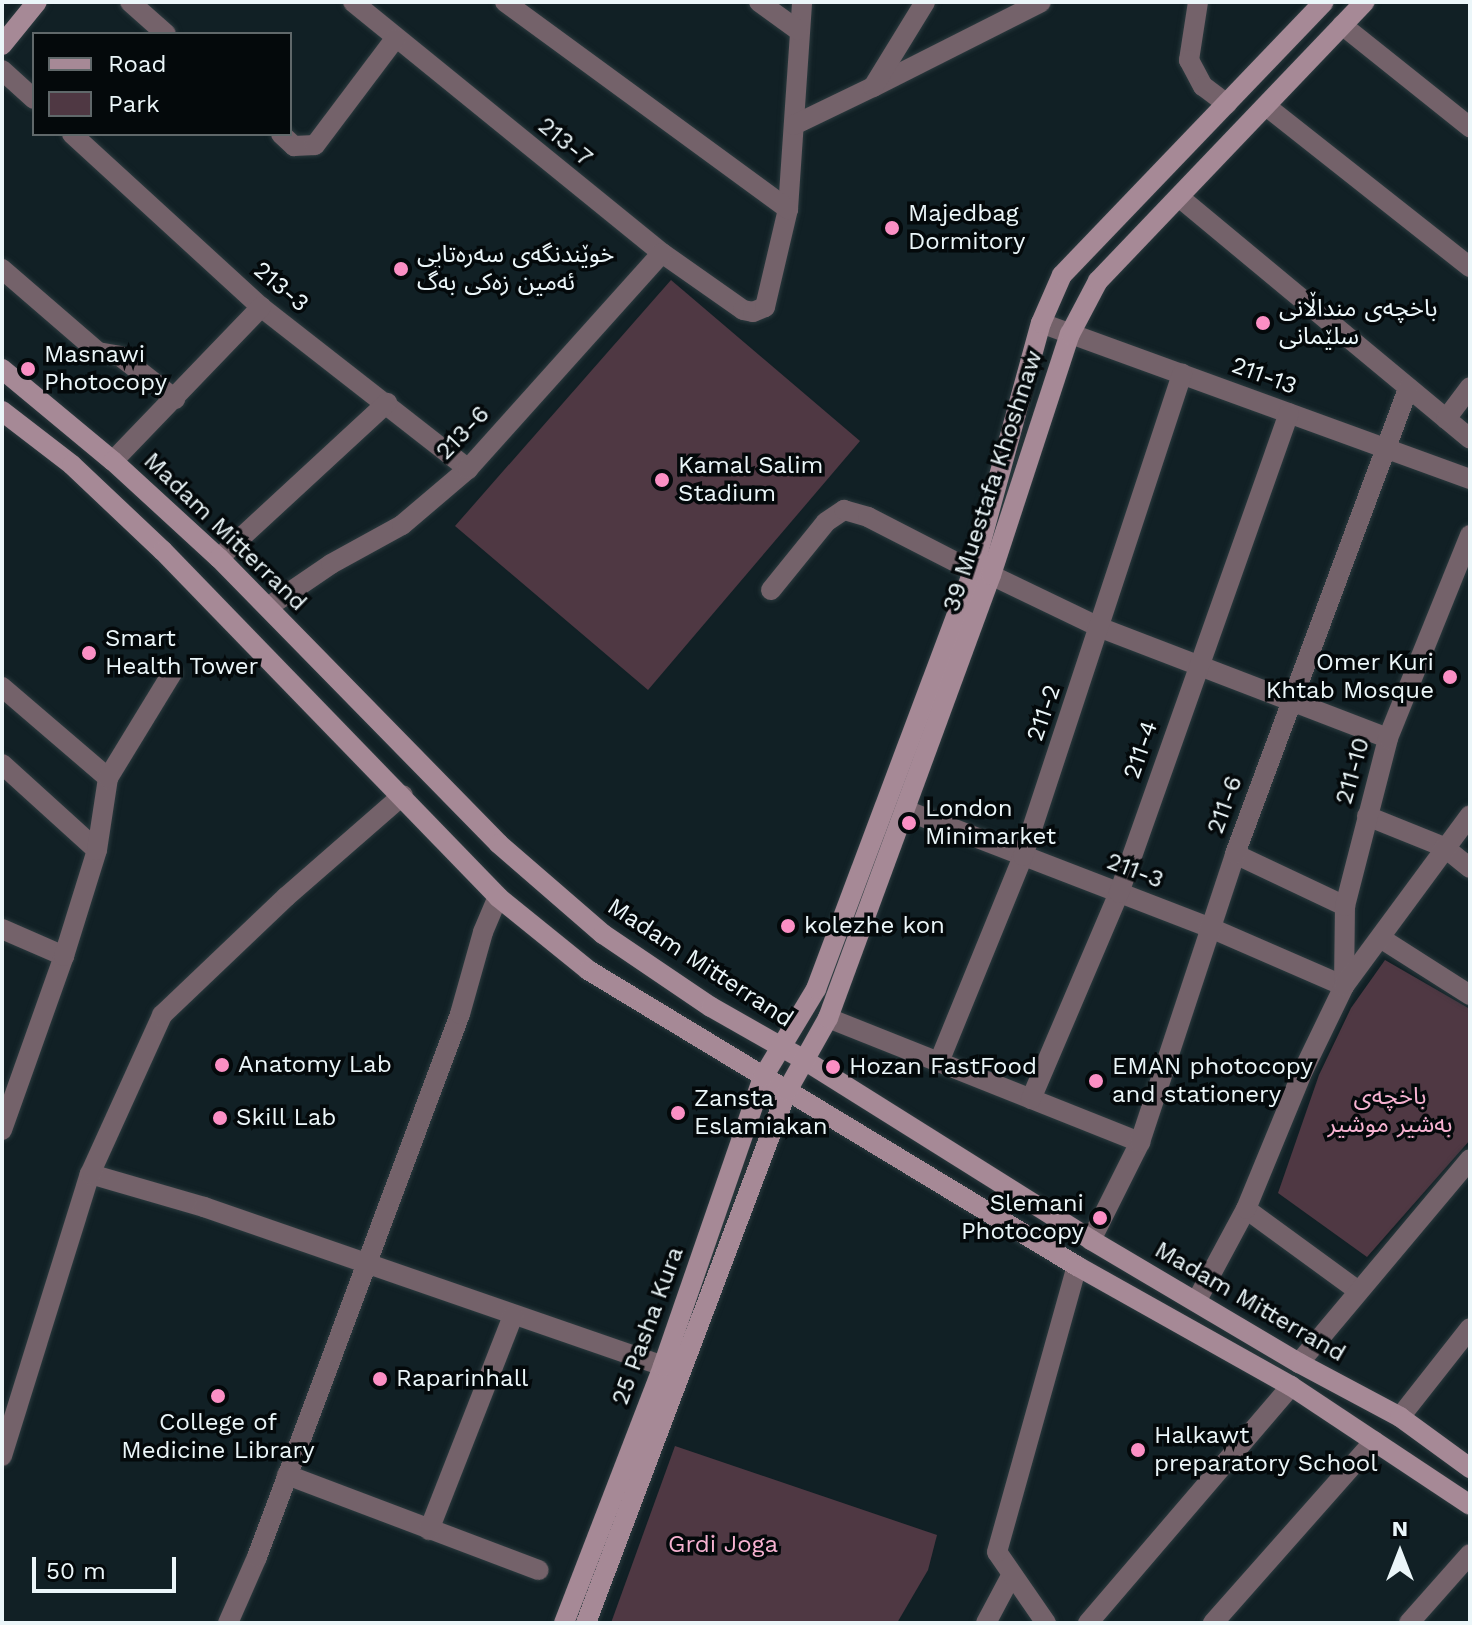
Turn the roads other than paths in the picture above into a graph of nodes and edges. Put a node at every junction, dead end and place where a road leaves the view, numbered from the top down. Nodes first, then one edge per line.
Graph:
1 (37, 2) edge
2 (130, 2) edge
3 (353, 2) edge
4 (505, 2) edge
5 (759, 2) edge
6 (802, 2) edge
7 (925, 2) edge
8 (1198, 2) edge
9 (1324, 2) edge
10 (1365, 2) edge
11 (1028, 5) edge
12 (1342, 25) junction
13 (798, 30) junction
14 (164, 32) edge
15 (395, 39) junction
16 (2, 45) edge
17 (2, 70) edge
18 (873, 87) junction
19 (32, 97) edge
20 (1227, 104) junction
21 (1266, 106) junction
22 (794, 125) junction
23 (1470, 127) edge
24 (74, 136) edge
25 (283, 136) edge
26 (1179, 197) junction
27 (788, 209) junction
28 (662, 253) junction
29 (1470, 267) edge
30 (2, 269) edge
31 (261, 307) junction
32 (1041, 323) junction
33 (1070, 334) junction
34 (2, 369) edge
35 (1182, 374) junction
36 (1470, 387) edge
37 (1408, 388) junction
38 (175, 399) junction
39 (387, 403) junction
40 (2, 411) edge
41 (1289, 413) junction
42 (1446, 419) junction
43 (1470, 439) edge
44 (1386, 448) junction
45 (113, 461) junction
46 (468, 469) junction
47 (1470, 479) edge
48 (1470, 535) edge
49 (219, 558) junction
50 (982, 573) junction
51 (771, 590) dead end
52 (268, 607) junction
53 (1101, 628) junction
54 (1198, 665) junction
55 (172, 673) dead end
56 (2, 687) edge
57 (1292, 701) junction
58 (1388, 738) junction
59 (2, 764) edge
60 (108, 778) junction
61 (403, 795) junction
62 (905, 810) junction
63 (1470, 815) edge
64 (1367, 816) junction
65 (1444, 847) junction
66 (97, 850) junction
67 (1235, 854) junction
68 (1023, 856) junction
69 (1470, 868) edge
70 (1119, 893) junction
71 (498, 897) junction
72 (1345, 906) junction
73 (2, 929) edge
74 (1213, 929) junction
75 (1382, 939) junction
76 (64, 956) junction
77 (1344, 986) junction
78 (1470, 995) edge
79 (828, 1018) junction
80 (783, 1048) junction
81 (806, 1061) junction
82 (939, 1062) junction
83 (763, 1077) junction
84 (787, 1091) junction
85 (1031, 1099) junction
86 (2, 1130) edge
87 (1140, 1142) junction
88 (1470, 1159) edge
89 (90, 1174) junction
90 (1246, 1209) junction
91 (1091, 1240) junction
92 (364, 1264) junction
93 (1077, 1266) junction
94 (1357, 1290) junction
95 (1197, 1300) junction
96 (513, 1316) junction
97 (1470, 1328) edge
98 (1299, 1363) junction
99 (663, 1366) junction
100 (1291, 1386) junction
101 (1400, 1417) junction
102 (1374, 1441) junction
103 (2, 1456) edge
104 (1470, 1468) edge
105 (287, 1475) junction
106 (1470, 1505) edge
107 (429, 1530) junction
108 (1470, 1554) edge
109 (539, 1570) dead end
110 (1011, 1576) junction
111 (228, 1623) edge
112 (564, 1623) edge
113 (586, 1623) edge
114 (986, 1623) edge
115 (1046, 1623) edge
116 (1088, 1623) edge
117 (1213, 1623) edge
118 (1409, 1623) edge

1 - 16 main road
2 - 14 street
3 - 15 street, 213-7
4 - 27 street
5 - 13 street
6 - 13 street
7 - 18 street
8 - 20 street
9 - 20 main road, 39 Muestafa Khoshnaw
10 - 12 main road, 39 Muestafa Khoshnaw
11 - 18 street
12 - 21 main road, 39 Muestafa Khoshnaw
12 - 23 street
13 - 22 street
15 - 25 street
15 - 28 street, 213-7
17 - 19 street
18 - 22 street
20 - 32 main road, 39 Muestafa Khoshnaw
21 - 26 main road, 39 Muestafa Khoshnaw
21 - 29 street
22 - 27 street
24 - 31 street, 213-3
26 - 33 main road, 39 Muestafa Khoshnaw
26 - 37 street
27 - 28 street, 213-7
28 - 46 street, 213-6
30 - 38 street
31 - 38 street
31 - 39 street, 213-3
32 - 33 street, 211-13
32 - 50 main road, 39 Muestafa Khoshnaw
33 - 35 street, 211-13
33 - 50 main road, 39 Muestafa Khoshnaw
34 - 45 main road, Madam Mitterrand
35 - 41 street, 211-13
35 - 53 street, 211-2
36 - 42 street
37 - 42 street
37 - 44 street, 211-6
38 - 45 street
39 - 46 street, 213-3
39 - 49 street
40 - 61 main road
41 - 44 street, 211-13
41 - 54 street, 211-4
42 - 43 street
44 - 47 street, 211-13
44 - 57 street, 211-6
45 - 49 main road, Madam Mitterrand
46 - 52 street, 213-6
48 - 58 street, 211-10
49 - 52 main road, Madam Mitterrand
50 - 51 street
50 - 53 street
50 - 62 main road, 39 Muestafa Khoshnaw
50 - 80 main road, 39 Muestafa Khoshnaw
52 - 80 main road, Madam Mitterrand
53 - 54 street
53 - 68 street, 211-2
54 - 57 street
54 - 70 street, 211-4
55 - 60 street
56 - 60 street
57 - 58 street
57 - 67 street, 211-6
58 - 64 street, 211-10
59 - 66 street
60 - 66 street
61 - 71 main road
61 - 89 street
62 - 68 street, 211-3
62 - 79 main road, 39 Muestafa Khoshnaw
63 - 65 street
64 - 65 street
64 - 72 street, 211-10
65 - 69 street
65 - 75 street
66 - 76 street
67 - 72 street
67 - 74 street, 211-6
68 - 70 street, 211-3
68 - 82 street, 211-2
70 - 74 street, 211-3
70 - 85 street, 211-4
71 - 83 main road
71 - 92 street
72 - 77 street, 211-10
73 - 76 street
74 - 77 street, 211-3
74 - 87 street, 211-6
75 - 77 street
75 - 78 street
76 - 86 street
77 - 90 street
79 - 81 main road, 39 Muestafa Khoshnaw
79 - 82 street
80 - 81 main road, Madam Mitterrand
80 - 83 main road, 25 Pasha Kura
81 - 84 main road, 25 Pasha Kura
81 - 91 main road, Madam Mitterrand
82 - 85 street
83 - 84 main road
83 - 99 main road, 25 Pasha Kura
84 - 93 main road
84 - 113 main road, 25 Pasha Kura
85 - 87 street
87 - 91 street, 211-6
88 - 94 street
89 - 92 street
89 - 103 street
90 - 94 street
90 - 95 street
91 - 95 main road, Madam Mitterrand
92 - 96 street
92 - 105 street
93 - 100 main road
93 - 110 street
94 - 98 street
95 - 98 main road, Madam Mitterrand
96 - 99 street
96 - 107 street
97 - 101 street
98 - 101 main road, Madam Mitterrand
99 - 112 main road, 25 Pasha Kura
100 - 102 main road
100 - 116 street
101 - 104 main road, Madam Mitterrand
102 - 106 main road
102 - 117 street
105 - 107 street
105 - 111 street
107 - 109 street
108 - 118 street
110 - 114 street
110 - 115 street

